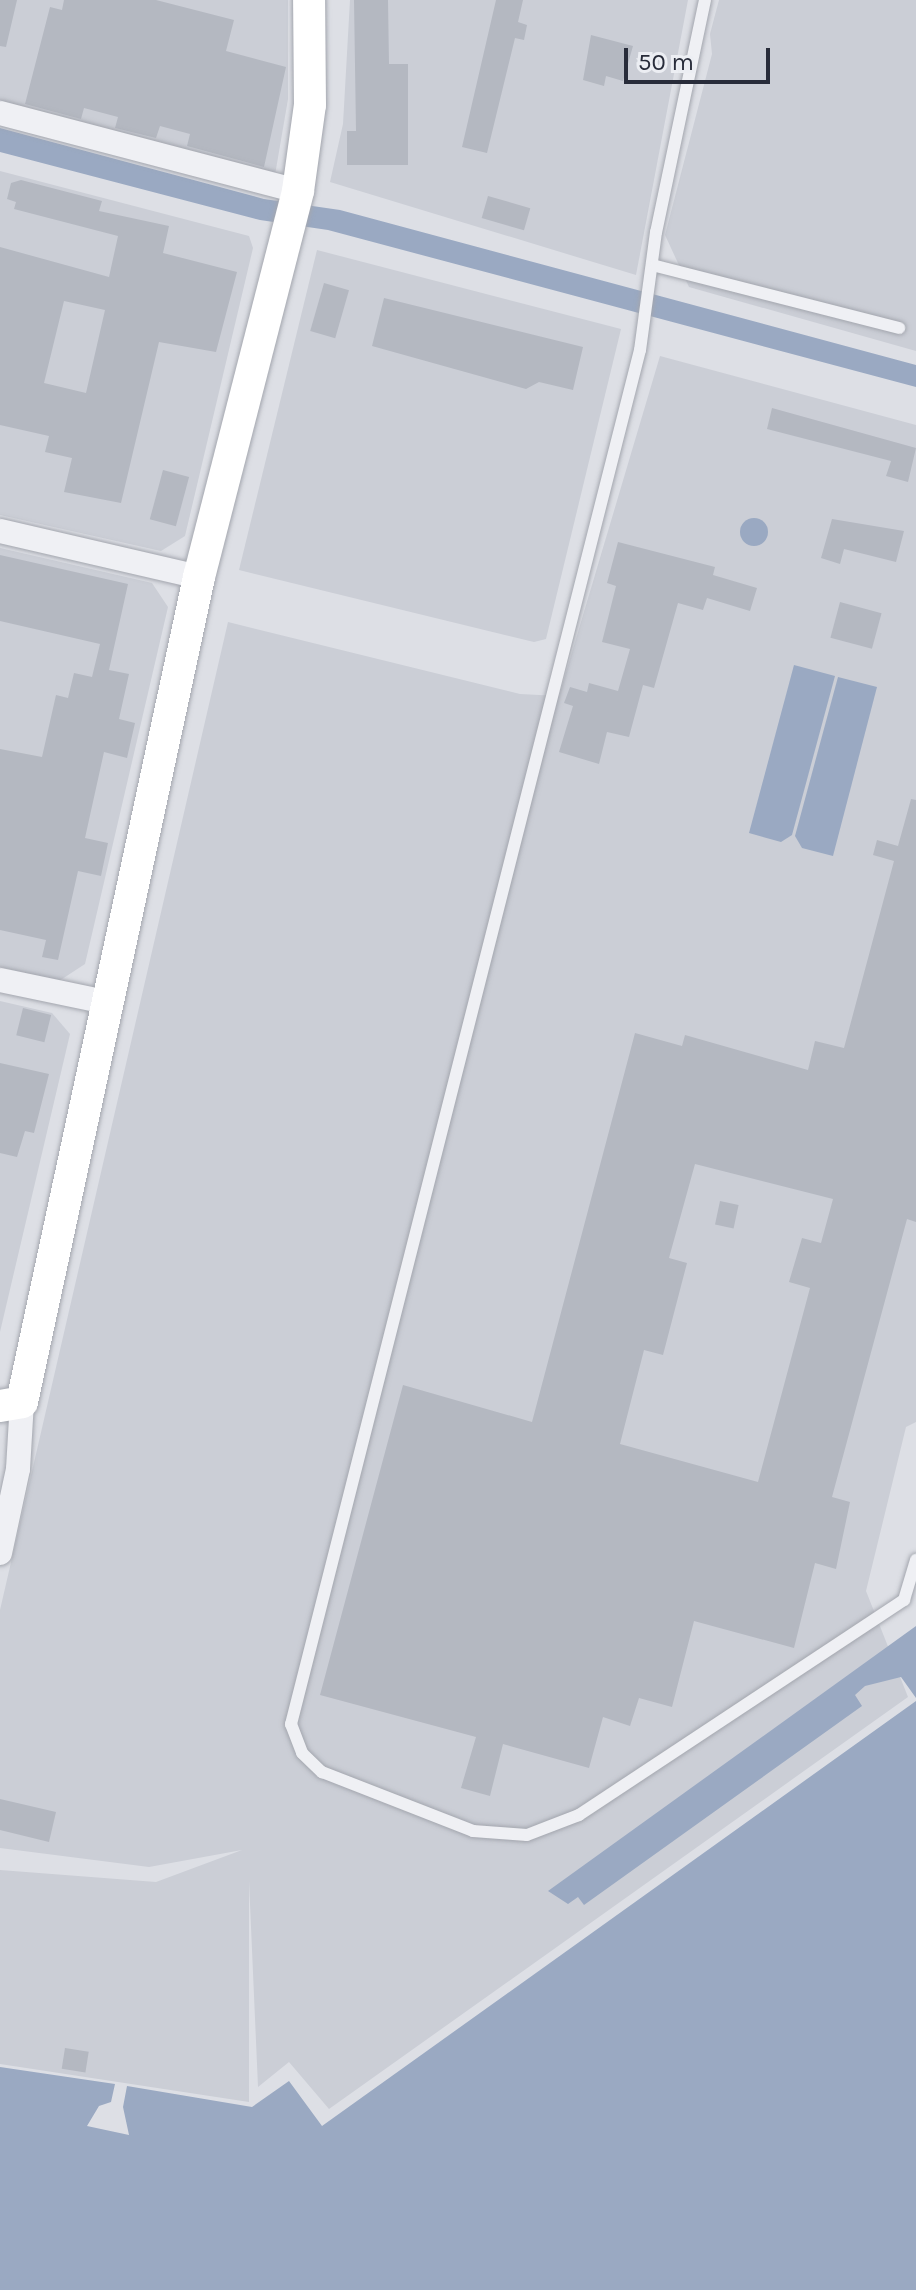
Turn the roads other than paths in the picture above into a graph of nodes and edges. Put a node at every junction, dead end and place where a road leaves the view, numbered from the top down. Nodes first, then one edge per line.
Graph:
1 (309, 0) edge
2 (705, 0) edge
3 (0, 113) edge
4 (294, 207) junction
5 (656, 266) junction
6 (899, 328) dead end
7 (0, 531) edge
8 (199, 577) junction
9 (0, 980) edge
10 (105, 1002) junction
11 (11, 1404) edge
12 (0, 1553) edge
13 (916, 1560) edge

1 - 4 street
2 - 5 lane
3 - 4 street
4 - 8 street
5 - 6 lane
5 - 13 lane
7 - 8 street
8 - 10 street
9 - 10 street
10 - 11 street
11 - 12 street

